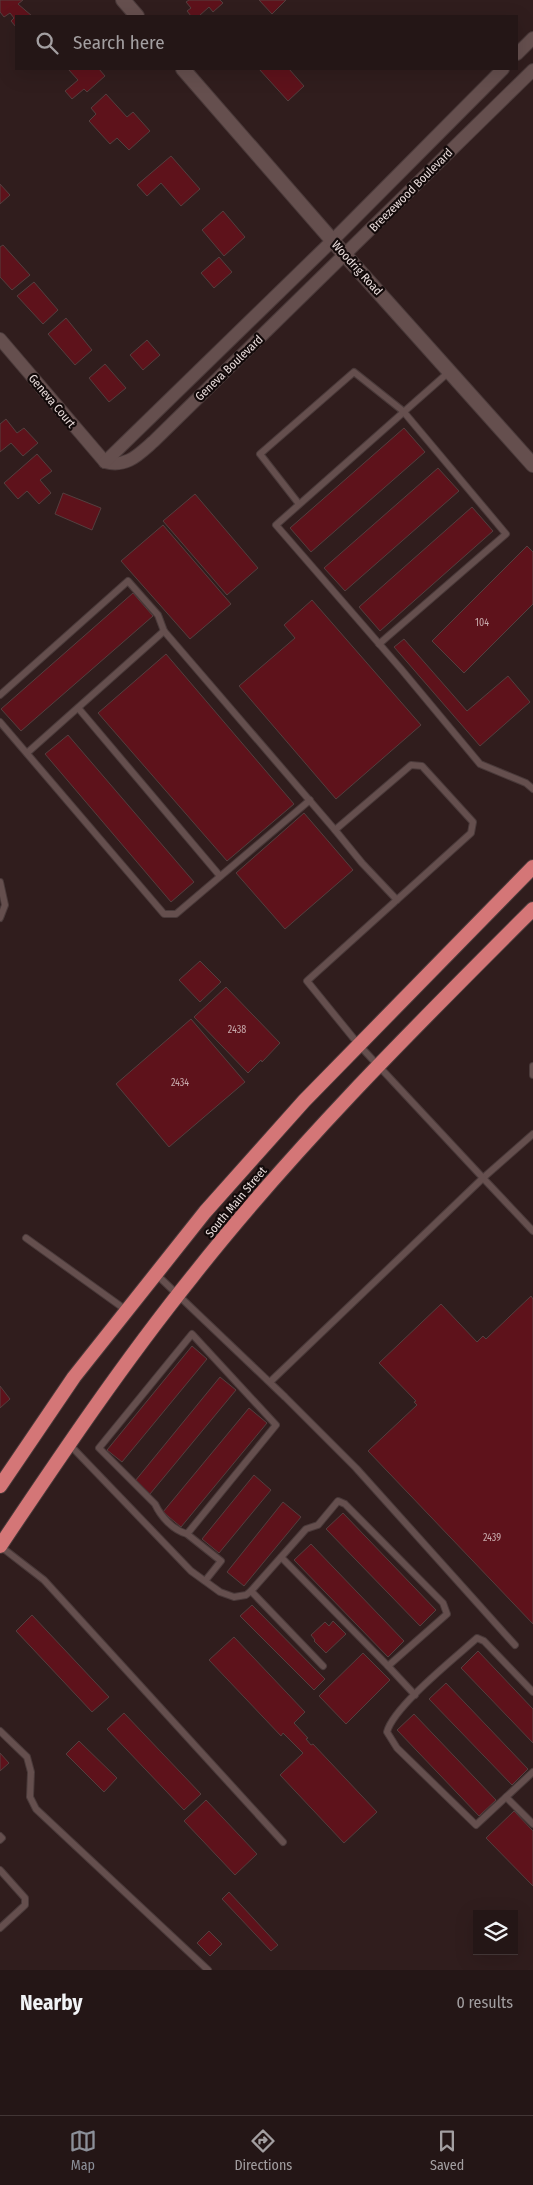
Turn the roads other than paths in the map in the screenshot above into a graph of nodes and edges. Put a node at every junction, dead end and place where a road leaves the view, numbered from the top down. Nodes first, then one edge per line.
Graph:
1 (123, 0) edge
2 (136, 15) edge
3 (533, 38) edge
4 (518, 53) edge
5 (184, 70) edge
6 (501, 70) edge
7 (533, 70) edge
8 (462, 110) junction
9 (477, 125) junction
10 (332, 241) junction
11 (345, 255) junction
12 (0, 339) edge
13 (450, 371) junction
14 (402, 411) junction
15 (105, 462) junction
16 (533, 465) edge
17 (299, 504) junction
18 (164, 631) junction
19 (379, 644) junction
20 (0, 695) edge
21 (79, 709) junction
22 (0, 722) edge
23 (27, 754) junction
24 (533, 789) edge
25 (310, 800) junction
26 (335, 830) junction
27 (533, 867) edge
28 (220, 876) junction
29 (0, 882) edge
30 (397, 900) junction
31 (533, 910) edge
32 (0, 918) edge
33 (359, 1045) junction
34 (380, 1066) junction
35 (533, 1066) edge
36 (533, 1075) edge
37 (533, 1134) edge
38 (483, 1178) junction
39 (533, 1231) edge
40 (26, 1238) dead end
41 (155, 1273) junction
42 (178, 1295) junction
43 (126, 1310) junction
44 (270, 1382) junction
45 (69, 1444) junction
46 (0, 1486) edge
47 (187, 1534) junction
48 (0, 1546) edge
49 (281, 1556) junction
50 (205, 1581) junction
51 (251, 1591) junction
52 (515, 1645) dead end
53 (323, 1666) dead end
54 (388, 1666) junction
55 (533, 1692) edge
56 (414, 1695) junction
57 (0, 1731) edge
58 (533, 1772) edge
59 (506, 1797) junction
60 (533, 1824) edge
61 (0, 1836) edge
62 (0, 1840) edge
63 (283, 1842) dead end
64 (0, 1870) edge
65 (0, 1928) edge
66 (208, 1970) edge

1 - 2 street
3 - 4 street
5 - 10 street, Woodrig Road
6 - 8 street, Breezewood Boulevard
7 - 9 street, Breezewood Boulevard
8 - 9 street
8 - 10 street, Breezewood Boulevard
9 - 11 street, Breezewood Boulevard
10 - 11 street, Woodrig Road
10 - 15 street, Breezewood Boulevard
11 - 13 street, Woodrig Road
11 - 15 street, Geneva Boulevard
12 - 15 street, Geneva Court
13 - 14 lane
13 - 16 street, Woodrig Road
14 - 17 lane
14 - 17 lane
14 - 19 lane
17 - 19 lane
18 - 20 lane
18 - 21 lane
18 - 25 lane
19 - 24 lane
21 - 23 lane
21 - 28 lane
22 - 23 lane
23 - 28 lane
25 - 26 lane
25 - 28 lane
26 - 30 lane
26 - 30 lane
27 - 33 highway, South Main Street
29 - 32 lane
30 - 33 lane
31 - 34 highway, South Main Street
33 - 34 lane
33 - 41 highway, South Main Street
34 - 38 lane
34 - 42 highway, South Main Street
35 - 36 lane
37 - 38 lane
38 - 39 lane
38 - 44 lane
40 - 43 lane
41 - 42 lane
41 - 43 highway, South Main Street
42 - 44 lane
42 - 45 highway, South Main Street
43 - 46 highway, South Main Street
44 - 52 lane
45 - 48 highway, South Main Street
45 - 50 lane
47 - 47 lane
47 - 50 lane
48 - 63 lane
49 - 51 lane
49 - 54 lane
49 - 54 lane
50 - 51 lane
51 - 53 lane
54 - 56 lane
55 - 56 lane
56 - 59 lane
57 - 66 lane
58 - 59 lane
59 - 60 lane
61 - 62 lane
64 - 65 lane

